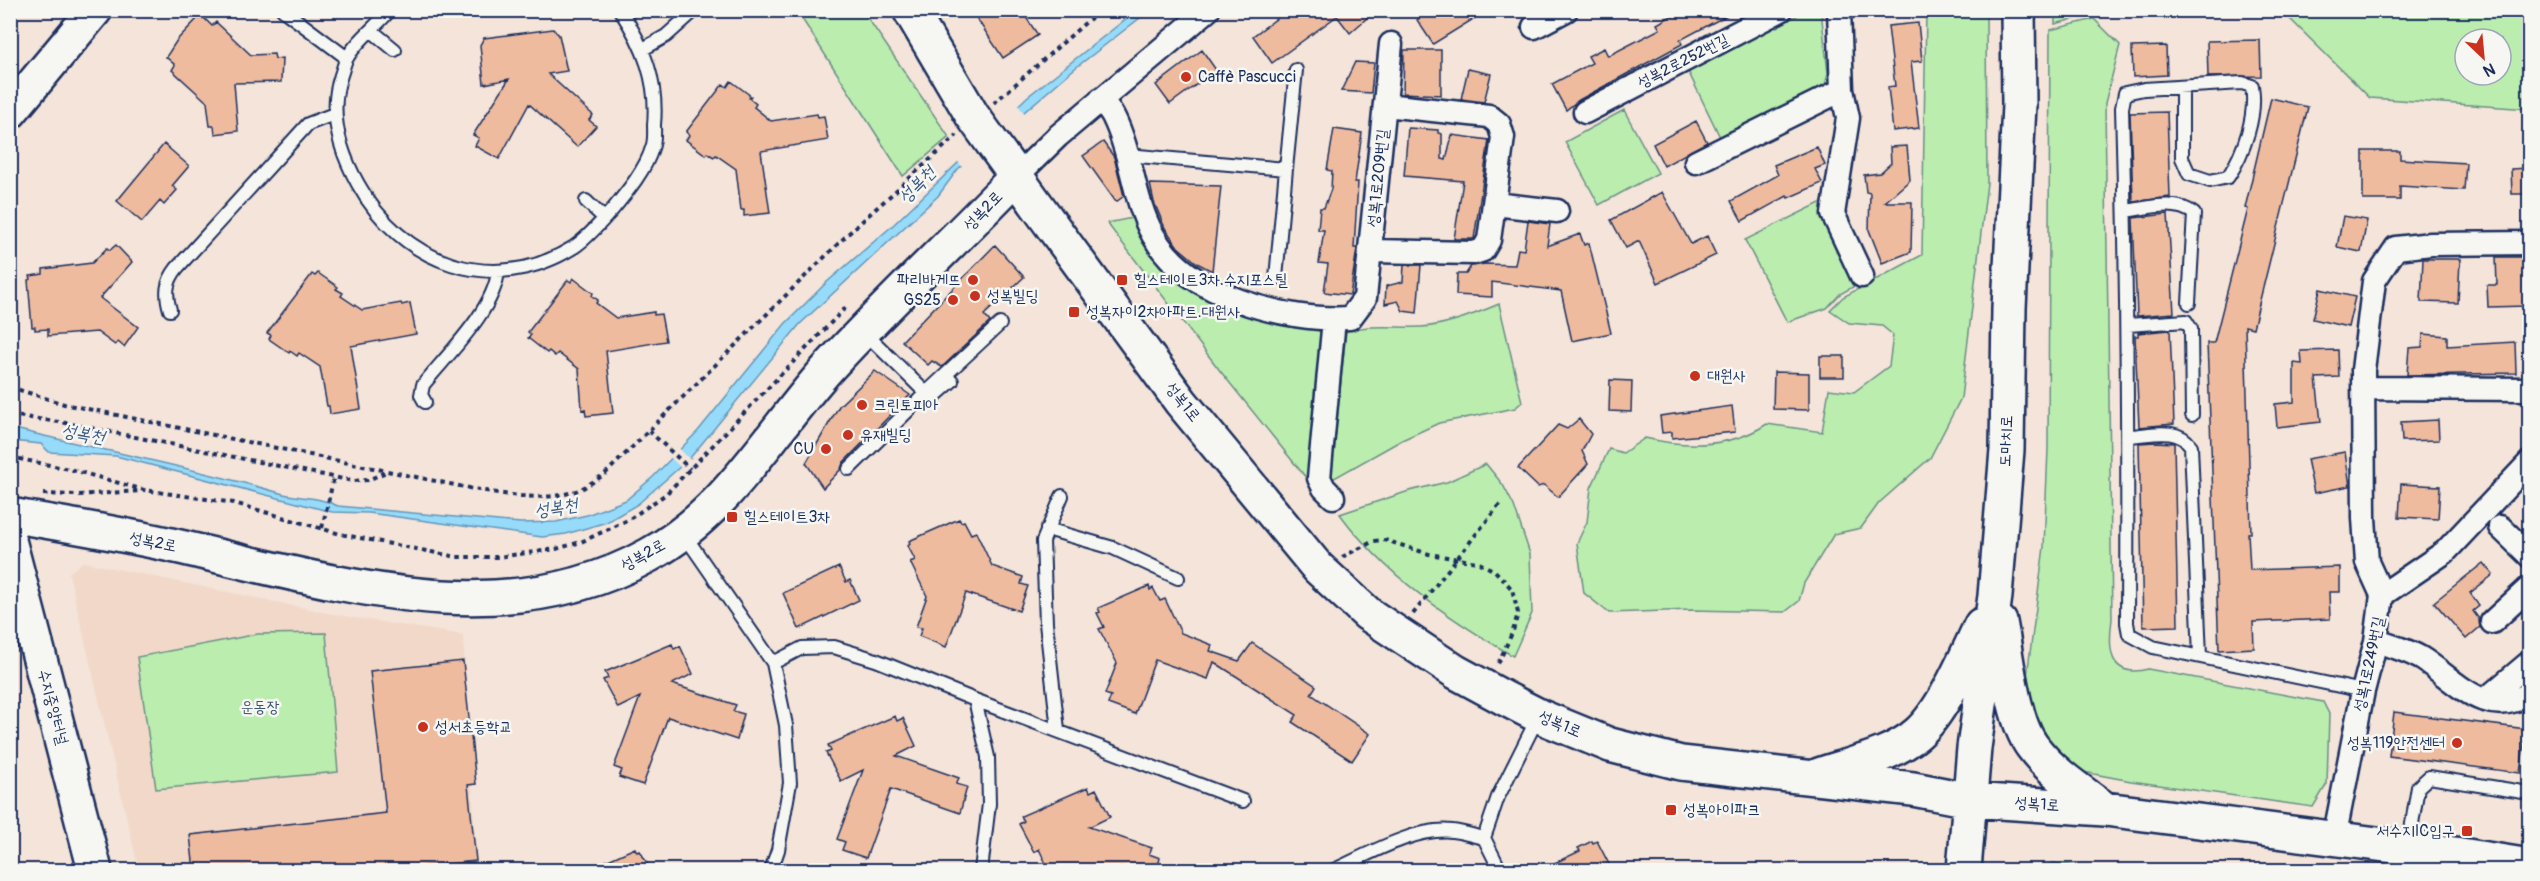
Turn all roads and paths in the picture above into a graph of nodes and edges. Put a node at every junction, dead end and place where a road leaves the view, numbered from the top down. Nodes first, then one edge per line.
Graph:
1 (95, 10) edge
2 (283, 10) edge
3 (390, 10) edge
4 (620, 10) edge
5 (695, 10) edge
6 (910, 10) edge
7 (1100, 10) edge
8 (1208, 10) edge
9 (1566, 10) edge
10 (1781, 10) edge
11 (1839, 10) edge
12 (2018, 10) edge
13 (1534, 27) dead end
14 (372, 31) junction
15 (1391, 44) dead end
16 (643, 49) junction
17 (395, 50) dead end
18 (347, 58) junction
19 (1296, 70) dead end
20 (2182, 87) junction
21 (1842, 90) junction
22 (1101, 99) junction
23 (1386, 105) junction
24 (10, 112) edge
25 (1586, 112) dead end
26 (334, 114) junction
27 (974, 117) junction
28 (1127, 155) junction
29 (1696, 162) dead end
30 (1010, 166) junction
31 (1286, 169) junction
32 (586, 201) dead end
33 (1494, 204) junction
34 (1557, 211) dead end
35 (2126, 211) junction
36 (604, 218) junction
37 (2529, 243) edge
38 (1370, 251) junction
39 (498, 271) junction
40 (1862, 276) dead end
41 (1276, 278) dead end
42 (855, 298) dead end
43 (2189, 303) dead end
44 (170, 310) dead end
45 (1334, 319) junction
46 (1000, 324) dead end
47 (2128, 324) junction
48 (862, 330) junction
49 (951, 381) dead end
50 (10, 387) edge
51 (2363, 388) junction
52 (2529, 389) edge
53 (929, 396) junction
54 (425, 402) dead end
55 (10, 415) edge
56 (914, 415) dead end
57 (2192, 415) dead end
58 (650, 431) junction
59 (2129, 436) junction
60 (10, 457) edge
61 (2529, 462) edge
62 (689, 468) junction
63 (849, 469) dead end
64 (388, 470) junction
65 (334, 477) junction
66 (144, 490) junction
67 (38, 496) dead end
68 (1062, 496) dead end
69 (1333, 497) dead end
70 (1500, 504) dead end
71 (10, 515) edge
72 (2500, 527) dead end
73 (322, 528) junction
74 (1047, 529) junction
75 (682, 532) junction
76 (10, 544) edge
77 (2529, 556) edge
78 (1457, 558) junction
79 (1318, 568) junction
80 (1178, 578) dead end
81 (2529, 587) edge
82 (2382, 595) junction
83 (1995, 596) junction
84 (2492, 622) dead end
85 (1398, 633) junction
86 (2376, 641) junction
87 (2200, 656) junction
88 (2529, 662) edge
89 (773, 663) junction
90 (1486, 688) junction
91 (2363, 691) junction
92 (2529, 693) edge
93 (975, 700) junction
94 (2485, 700) junction
95 (1539, 716) junction
96 (1058, 730) junction
97 (1813, 777) junction
98 (2529, 793) edge
99 (1970, 800) junction
100 (1243, 801) dead end
101 (2105, 809) junction
102 (1484, 838) junction
103 (2334, 839) junction
104 (2407, 849) junction
105 (2529, 866) edge
106 (95, 870) edge
107 (775, 870) edge
108 (981, 870) edge
109 (1334, 870) edge
110 (1500, 870) edge
111 (1964, 870) edge

1 - 24 street
2 - 18 lane
3 - 14 lane
4 - 16 lane
5 - 16 lane
6 - 27 street, 성복1로
7 - 27 path
8 - 22 street, 성복2로
9 - 13 street
10 - 25 street, 성복2로252번길
11 - 21 street
12 - 83 street, 도마치로
14 - 17 lane
14 - 18 lane
15 - 23 street, 성복1로209번길
16 - 36 lane
18 - 26 lane
19 - 31 lane
20 - 20 lane
20 - 35 lane
21 - 29 street
21 - 40 street
22 - 28 street
22 - 30 street, 성복2로
23 - 33 street, 성복1로209번길
23 - 38 street, 성복1로209번길
26 - 39 lane
26 - 44 lane
27 - 30 street, 성복1로
27 - 58 path
28 - 31 lane
28 - 45 street, 성복1로209번길
30 - 48 street, 성복2로
30 - 79 street, 성복1로
31 - 41 lane
32 - 36 lane
33 - 34 street
33 - 38 street, 성복1로209번길
35 - 43 lane
35 - 47 lane
36 - 39 lane
37 - 51 street, 성복1로249번길
38 - 45 street, 성복1로209번길
39 - 54 lane
42 - 62 path
45 - 69 street
46 - 53 lane
47 - 57 lane
47 - 59 lane
48 - 53 lane
48 - 75 street, 성복2로
49 - 53 lane
50 - 64 path
51 - 52 street
51 - 82 street, 성복1로249번길
53 - 56 lane
53 - 63 lane
55 - 65 path
58 - 62 path
58 - 64 path
59 - 87 lane
59 - 87 lane
60 - 66 path
61 - 82 street, 성복1로249번길
62 - 73 path
64 - 65 path
65 - 73 path
66 - 67 path
66 - 73 path
68 - 74 lane
70 - 78 path
71 - 75 street, 성복2로
72 - 77 street
74 - 80 lane
74 - 96 lane
75 - 89 lane
76 - 106 street, 수지중앙터널
78 - 79 path
78 - 85 path
78 - 90 path
79 - 85 street, 성복1로
81 - 84 street
82 - 86 street, 성복1로249번길
83 - 97 street
83 - 99 street, 도마치로
83 - 101 street
85 - 90 street, 성복1로
86 - 91 street, 성복1로249번길
86 - 94 street
87 - 91 lane
88 - 94 street
89 - 93 lane
89 - 107 lane
90 - 95 street, 성복1로
91 - 103 street, 성복1로249번길
92 - 94 street
93 - 96 lane
93 - 108 lane
95 - 97 street, 성복1로
95 - 102 lane
96 - 100 lane
97 - 99 street, 성복1로
98 - 104 lane
99 - 101 street, 성복1로
99 - 111 street, 도마치로
101 - 103 street, 성복1로
102 - 109 lane
102 - 110 lane
103 - 104 street, 성복1로
104 - 105 street, 성복1로

